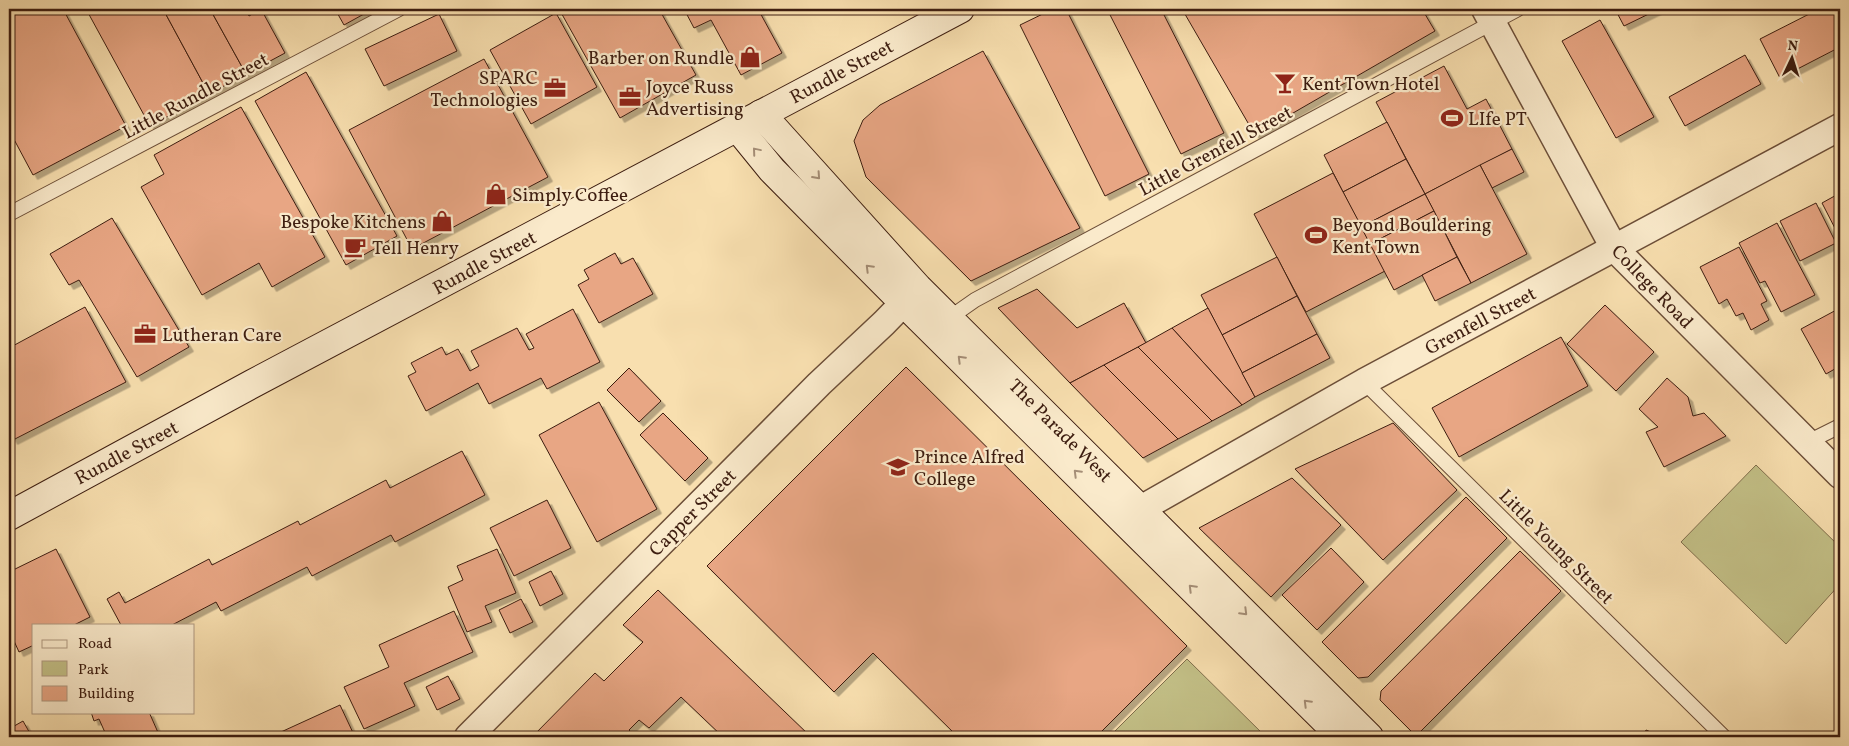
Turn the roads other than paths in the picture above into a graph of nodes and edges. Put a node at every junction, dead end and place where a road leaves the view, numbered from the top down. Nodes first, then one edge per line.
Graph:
1 (399, 9) edge
2 (960, 9) edge
3 (1518, 9) edge
4 (1489, 16) edge
5 (761, 114) junction
6 (737, 127) junction
7 (1840, 127) edge
8 (9, 214) edge
9 (1614, 248) junction
10 (911, 295) junction
11 (941, 325) junction
12 (1364, 382) junction
13 (1840, 426) edge
14 (1808, 442) junction
15 (1840, 475) edge
16 (1132, 514) junction
17 (9, 516) edge
18 (468, 737) edge
19 (1342, 737) edge
20 (1369, 737) edge
21 (1724, 737) edge

1 - 8 lane, Little Rundle Street
2 - 5 street, Rundle Street
3 - 4 lane, Little Grenfell Street
4 - 9 street, College Road
4 - 11 lane, Little Grenfell Street
5 - 6 street, Rundle Street
5 -> 10 street, The Parade West
10 -> 6 street, The Parade West
6 - 17 street, Rundle Street
7 - 9 street, Grenfell Street
9 - 12 street, Grenfell Street
9 - 14 street, College Road
10 - 11 street, The Parade West
10 - 18 street, Capper Street
11 - 16 street, The Parade West
12 - 16 street, Grenfell Street
12 - 21 lane, Little Young Street
13 - 14 lane
14 - 15 street, College Road
19 -> 16 street, The Parade West
16 -> 20 street, The Parade West

